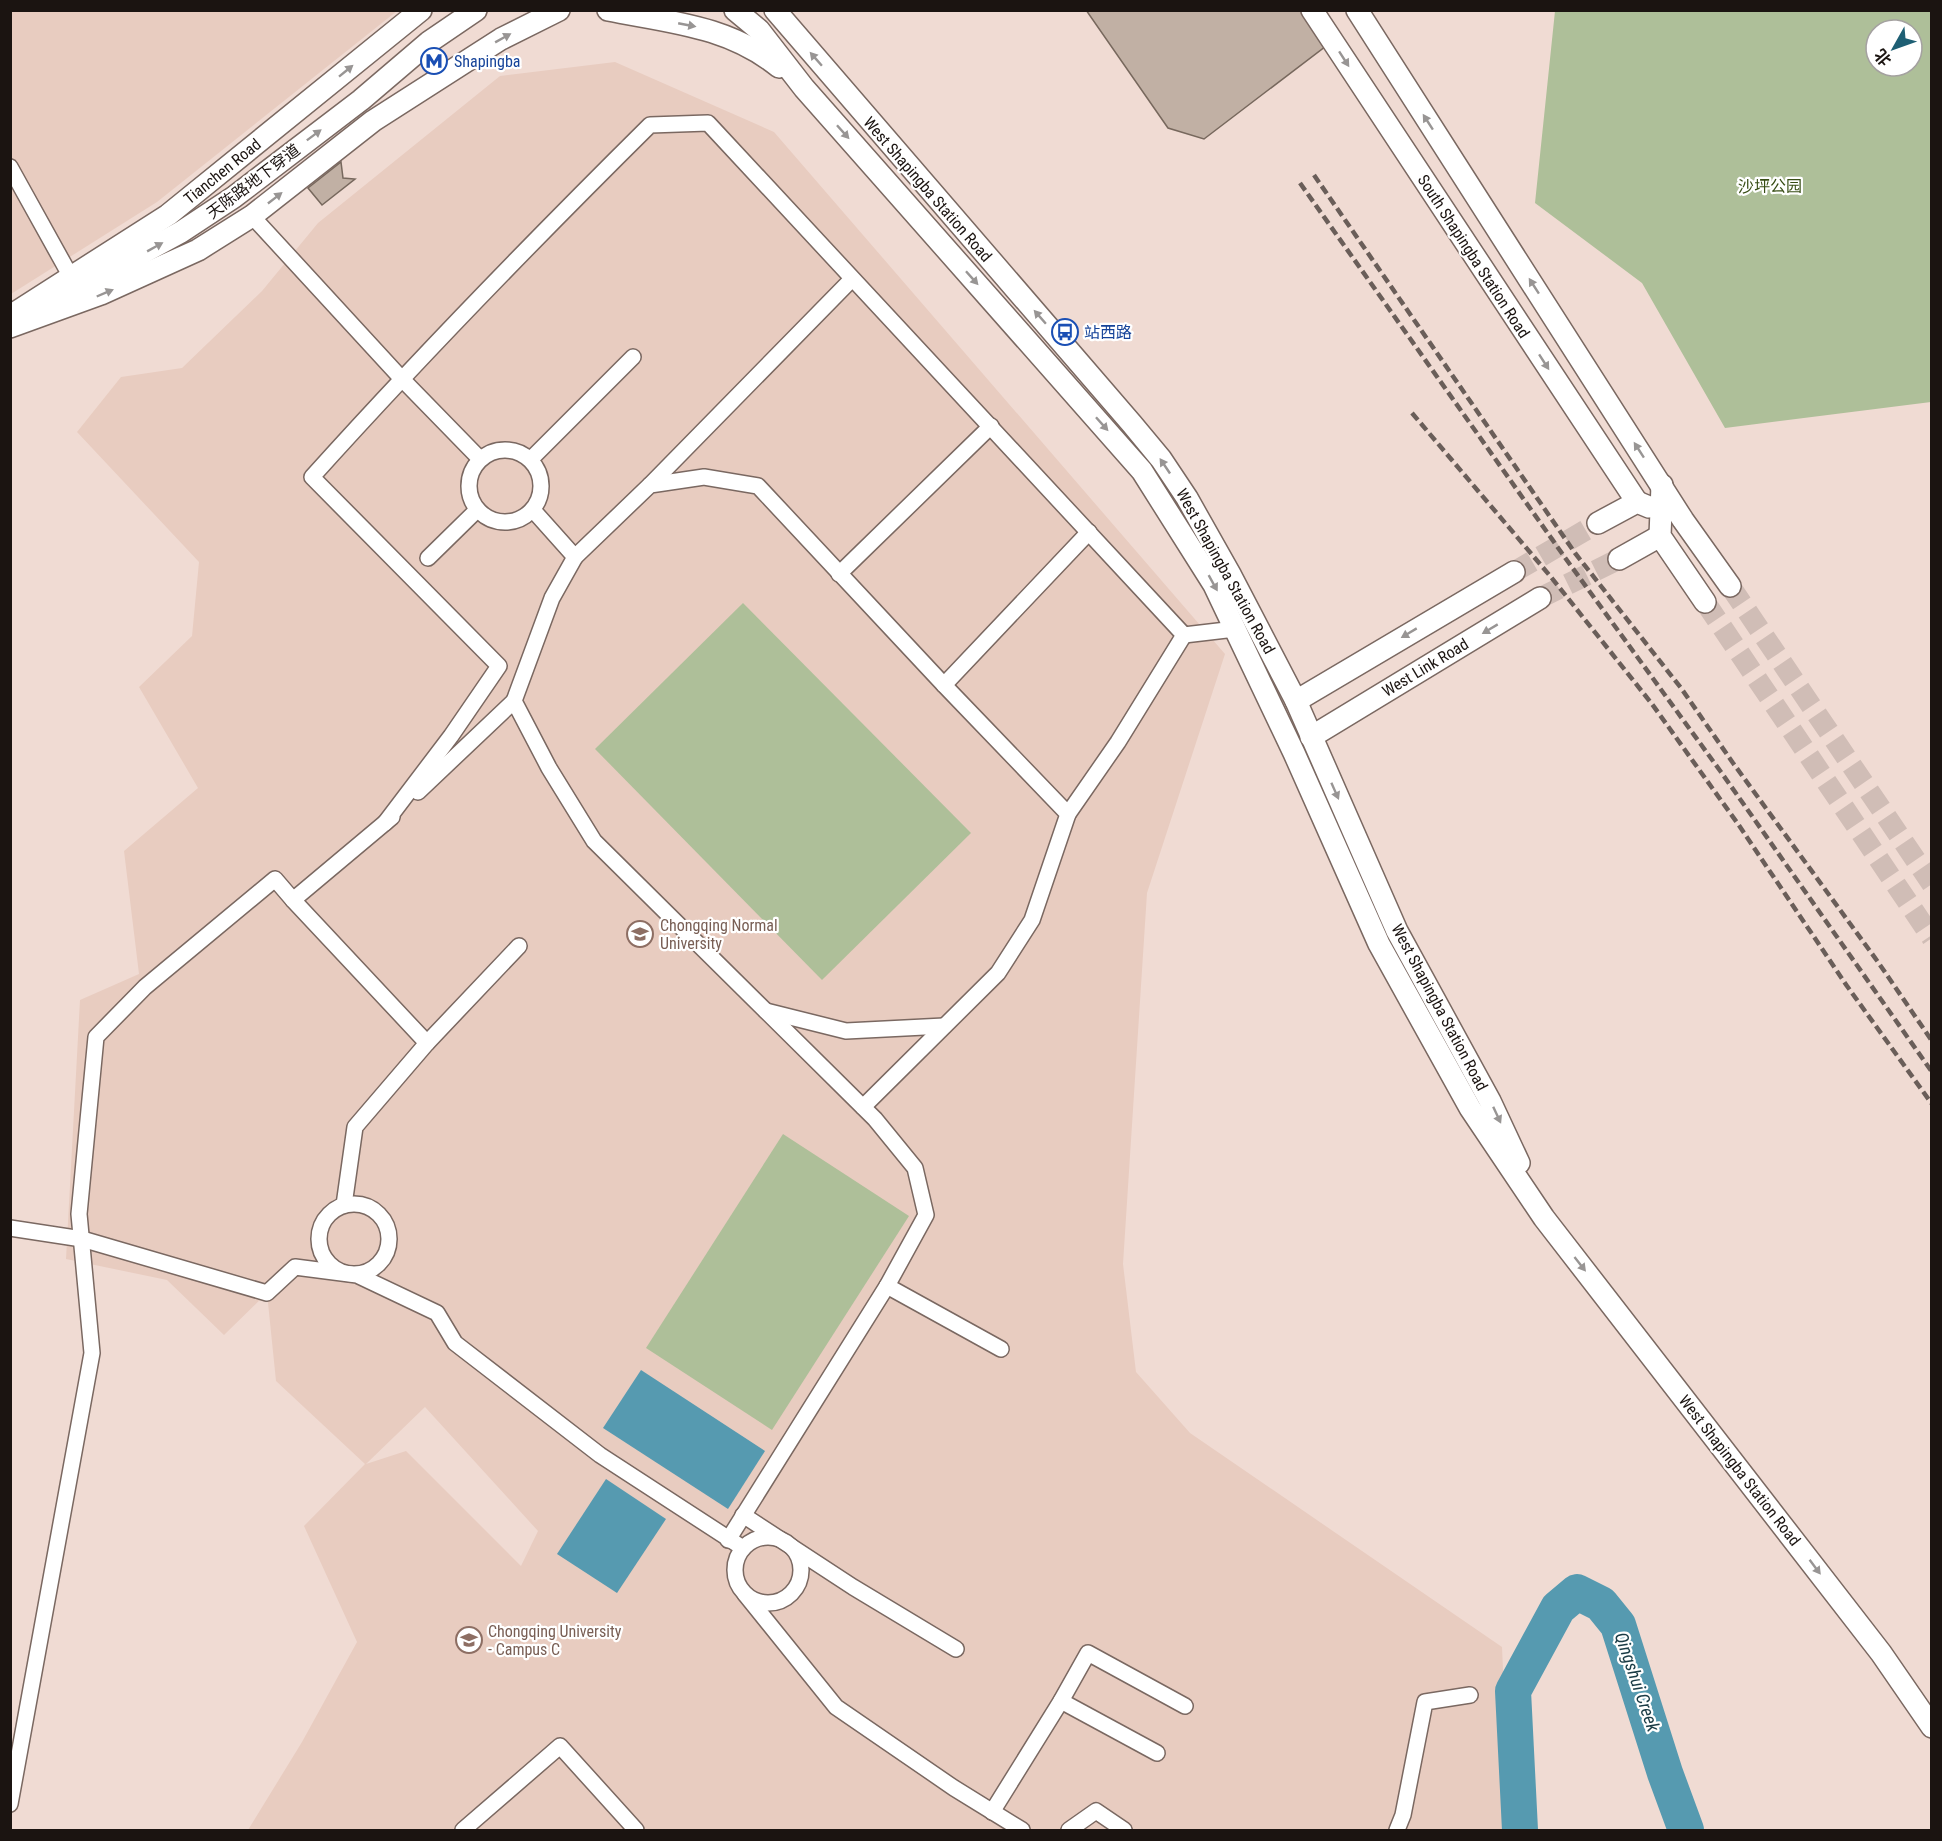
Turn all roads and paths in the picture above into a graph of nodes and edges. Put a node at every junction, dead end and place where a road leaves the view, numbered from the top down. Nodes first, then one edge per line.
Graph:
1 (476, 10) edge
2 (559, 10) edge
3 (608, 10) edge
4 (735, 10) edge
5 (775, 10) edge
6 (1312, 10) edge
7 (1357, 10) edge
8 (411, 13) edge
9 (804, 88) junction
10 (10, 167) edge
11 (252, 216) junction
12 (71, 277) junction
13 (852, 279) junction
14 (10, 316) edge
15 (10, 325) edge
16 (633, 357) dead end
17 (401, 378) junction
18 (991, 426) junction
19 (480, 459) junction
20 (531, 459) junction
21 (650, 485) junction
22 (1662, 485) junction
23 (1637, 502) junction
24 (477, 510) junction
25 (533, 510) junction
26 (1661, 511) junction
27 (1683, 520) junction
28 (1598, 523) tunnel mouth
29 (1089, 532) junction
30 (1659, 536) junction
31 (575, 557) junction
32 (428, 558) dead end
33 (1619, 559) tunnel mouth
34 (1514, 572) tunnel mouth
35 (839, 574) junction
36 (1730, 586) tunnel mouth
37 (1540, 598) tunnel mouth
38 (1705, 602) tunnel mouth
39 (1235, 629) junction
40 (1184, 635) junction
41 (944, 686) junction
42 (514, 701) junction
43 (1296, 701) junction
44 (1311, 737) junction
45 (1068, 814) junction
46 (385, 823) junction
47 (293, 900) junction
48 (519, 946) dead end
49 (766, 1011) junction
50 (944, 1026) junction
51 (427, 1043) junction
52 (863, 1107) junction
53 (344, 1205) junction
54 (1544, 1218) junction
55 (10, 1228) edge
56 (82, 1239) junction
57 (357, 1275) junction
58 (887, 1286) junction
59 (1001, 1349) dead end
60 (743, 1515) junction
61 (728, 1540) junction
62 (783, 1541) junction
63 (743, 1548) junction
64 (745, 1594) junction
65 (956, 1649) dead end
66 (1470, 1695) dead end
67 (1061, 1701) junction
68 (1185, 1706) dead end
69 (1932, 1727) edge
70 (1157, 1753) dead end
71 (10, 1804) edge
72 (992, 1812) junction
73 (464, 1830) edge
74 (636, 1830) edge
75 (1022, 1830) edge
76 (1069, 1830) edge
77 (1124, 1830) edge
78 (1397, 1830) edge

15 -> 1 main road, 天陈路地下穿道
11 -> 2 main road
3 -> 9 main road
4 - 9 main road
43 -> 5 main road, West Shapingba Station Road
6 -> 23 main road, South Shapingba Station Road
22 -> 7 main road, South Shapingba Station Road
12 -> 8 main road, Tianchen Road
9 -> 39 main road, West Shapingba Station Road
10 - 12 street
15 -> 11 main road
11 - 17 street
12 - 14 main road, Tianchen Road
13 - 17 street
13 - 18 street
13 - 21 street
16 - 20 street
17 - 19 street
17 - 46 street
18 - 29 street
18 - 35 street
19 - 20 street
19 - 24 street
20 - 25 street
21 - 31 street
21 - 35 street
22 - 26 main road
22 - 27 main road, South Shapingba Station Road
23 - 26 main road
23 - 28 main road
24 - 25 street
24 - 32 street
25 - 31 street
26 - 27 main road
26 - 30 main road
27 - 36 main road, South Shapingba Station Road
29 - 40 street
29 - 41 street
30 - 33 main road
30 - 38 main road
31 - 42 street
34 -> 43 main road
35 - 41 street
37 -> 44 main road, West Link Road
39 - 40 street
39 - 54 main road, West Shapingba Station Road
40 - 45 street
41 - 45 street
42 - 46 street
42 - 49 street
43 - 44 main road, West Shapingba Station Road
44 -> 54 main road, West Shapingba Station Road
45 - 50 street
46 - 47 street
47 - 51 street
47 - 56 street
48 - 51 street
49 - 50 street
49 - 52 street
50 - 52 street
51 - 53 street
52 - 58 street
53 - 57 street
53 - 57 street
54 -> 69 main road, West Shapingba Station Road
55 - 56 street
56 - 57 street
56 - 71 street
57 - 61 street
58 - 59 street
58 - 60 street
60 - 61 street
60 - 62 street
61 - 63 street
62 - 63 street
62 - 64 street
62 - 65 street
63 - 64 street
64 - 72 street
66 - 78 street
67 - 68 street
67 - 70 street
67 - 72 street
72 - 75 street
73 - 74 street
76 - 77 street

